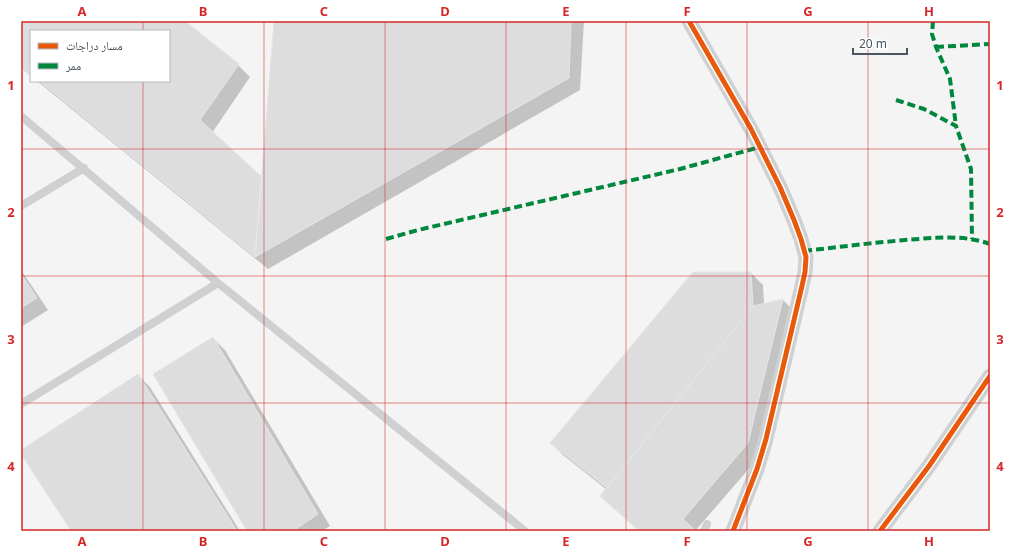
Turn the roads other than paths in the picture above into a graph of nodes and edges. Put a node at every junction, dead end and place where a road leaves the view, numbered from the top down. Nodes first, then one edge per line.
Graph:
1 (689, 21) edge
2 (21, 116) edge
3 (84, 168) junction
4 (21, 206) edge
5 (218, 283) junction
6 (990, 376) edge
7 (21, 404) edge
8 (525, 531) edge
9 (733, 531) edge
10 (880, 531) edge

1 - 9 street
2 - 3 lane
3 - 4 lane
3 - 5 lane
5 - 7 lane
5 - 8 lane
6 - 10 street

